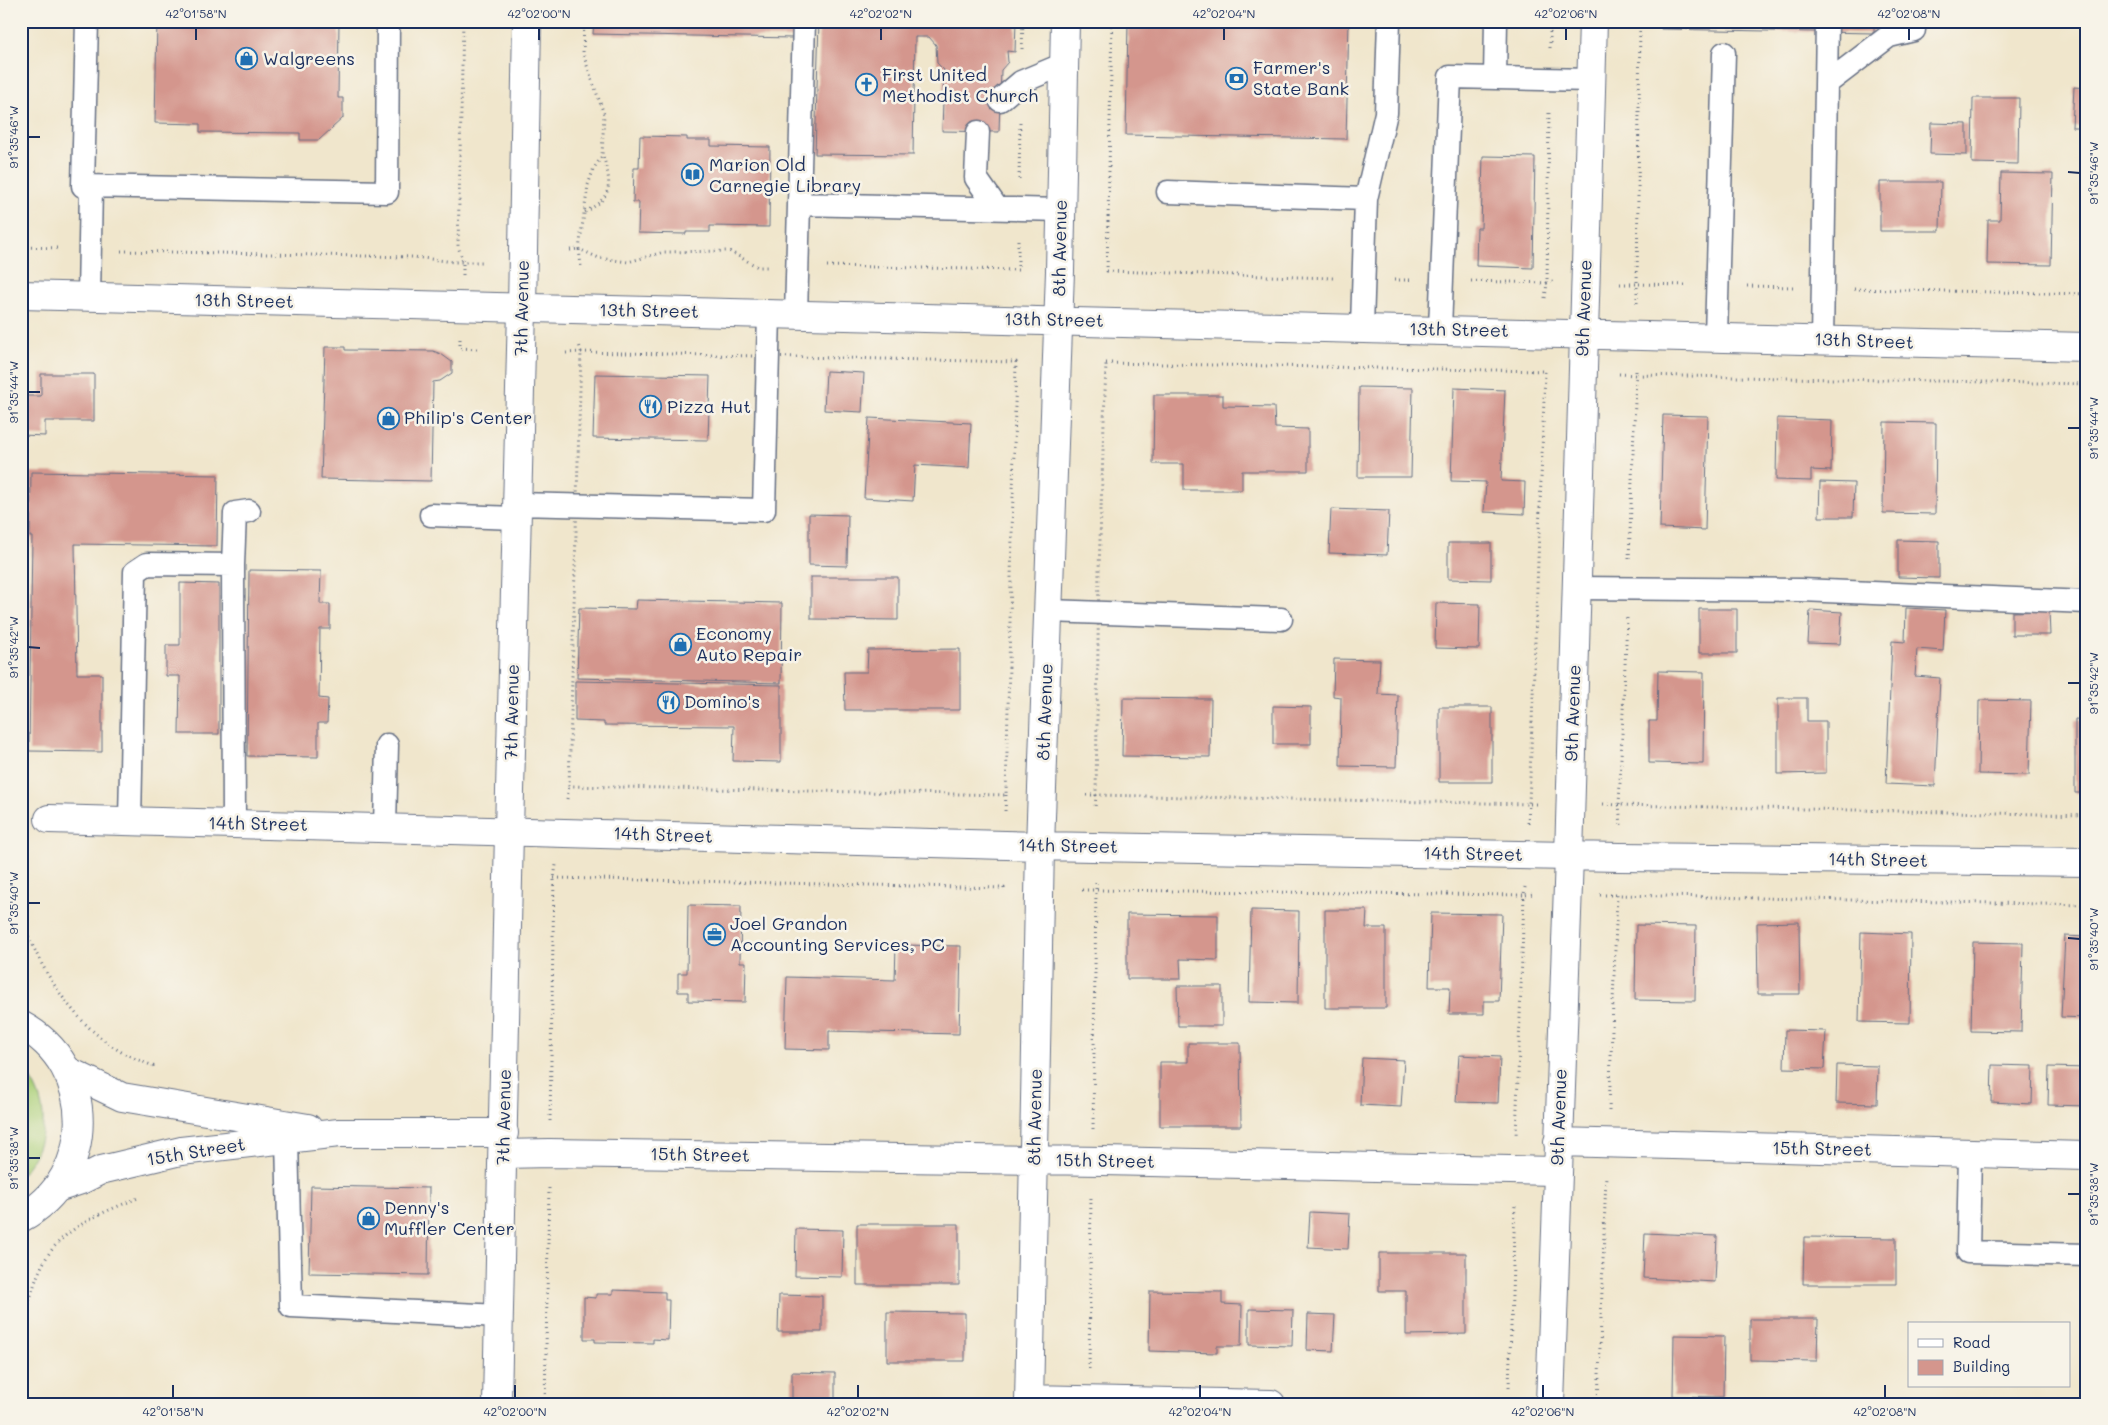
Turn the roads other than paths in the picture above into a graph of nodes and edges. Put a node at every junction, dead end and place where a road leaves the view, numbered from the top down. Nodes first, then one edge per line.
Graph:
1 (87, 21) edge
2 (388, 21) edge
3 (527, 21) edge
4 (804, 21) edge
5 (1065, 21) edge
6 (1389, 21) edge
7 (1496, 21) edge
8 (1593, 21) edge
9 (1827, 21) edge
10 (1914, 21) edge
11 (1724, 53) dead end
12 (1064, 64) junction
13 (1495, 78) junction
14 (1591, 80) junction
15 (1826, 84) junction
16 (1000, 100) dead end
17 (978, 132) dead end
18 (91, 186) junction
19 (1168, 192) dead end
20 (1366, 199) junction
21 (799, 204) junction
22 (997, 208) junction
23 (1061, 210) junction
24 (21, 295) edge
25 (89, 297) junction
26 (522, 309) junction
27 (769, 314) junction
28 (796, 315) junction
29 (1058, 320) junction
30 (1362, 327) junction
31 (1440, 329) junction
32 (1584, 333) junction
33 (1716, 336) junction
34 (1822, 340) junction
35 (2087, 347) edge
36 (249, 511) dead end
37 (517, 511) junction
38 (431, 515) dead end
39 (233, 565) junction
40 (1576, 588) junction
41 (2087, 602) edge
42 (1048, 612) junction
43 (1281, 619) dead end
44 (388, 745) dead end
45 (49, 819) dead end
46 (130, 821) junction
47 (234, 823) junction
48 (385, 827) junction
49 (509, 831) junction
50 (1040, 846) junction
51 (1569, 856) junction
52 (2087, 862) edge
53 (21, 1009) edge
54 (21, 1025) edge
55 (50, 1048) junction
56 (68, 1071) junction
57 (339, 1133) junction
58 (287, 1139) junction
59 (1558, 1142) junction
60 (504, 1144) junction
61 (1970, 1153) junction
62 (2087, 1156) edge
63 (1034, 1160) junction
64 (1557, 1171) junction
65 (57, 1188) junction
66 (21, 1218) edge
67 (2087, 1255) edge
68 (500, 1316) junction
69 (1029, 1402) edge
70 (497, 1404) edge
71 (1271, 1404) edge
72 (1550, 1404) edge

1 - 18 lane
2 - 18 lane
3 - 26 street, 7th Avenue
4 - 21 lane
5 - 12 street, 8th Avenue
6 - 20 lane
7 - 13 lane
8 - 14 street, 9th Avenue
9 - 15 lane
10 - 15 lane
11 - 33 lane
12 - 16 lane
12 - 23 street, 8th Avenue
13 - 14 lane
13 - 31 lane
14 - 32 street, 9th Avenue
15 - 34 lane
17 - 22 lane
18 - 25 lane
19 - 20 lane
20 - 30 lane
21 - 22 lane
21 - 28 lane
22 - 23 lane
23 - 29 street, 8th Avenue
24 - 25 street, 13th Street
25 - 26 street, 13th Street
26 - 27 street, 13th Street
26 - 37 street, 7th Avenue
27 - 28 street, 13th Street
27 - 37 lane
28 - 29 street, 13th Street
29 - 30 street, 13th Street
29 - 42 street, 8th Avenue
30 - 31 street, 13th Street
31 - 32 street, 13th Street
32 - 33 street, 13th Street
32 - 40 street, 9th Avenue
33 - 34 street, 13th Street
34 - 35 street, 13th Street
36 - 39 lane
37 - 38 lane
37 - 49 street, 7th Avenue
39 - 46 lane
39 - 47 lane
40 - 41 lane
40 - 51 street, 9th Avenue
42 - 43 lane
42 - 50 street, 8th Avenue
44 - 48 lane
45 - 46 street, 14th Street
46 - 47 street, 14th Street
47 - 48 street, 14th Street
48 - 49 street, 14th Street
49 - 50 street, 14th Street
49 - 60 street, 7th Avenue
50 - 51 street, 14th Street
50 - 63 street, 8th Avenue
51 - 52 street, 14th Street
51 - 59 street, 9th Avenue
53 - 55 street
54 - 55 street
55 - 56 street
56 - 57 street, 15th Street
56 - 65 street
57 - 58 street, 15th Street
57 - 60 street, 15th Street
58 - 65 street, 15th Street
58 - 68 lane
59 - 61 street, 15th Street
59 - 64 street, 9th Avenue
60 - 63 street, 15th Street
60 - 68 street, 7th Avenue
61 - 62 street, 15th Street
61 - 67 lane
63 - 64 street, 15th Street
63 - 69 street, 8th Avenue
64 - 72 street, 9th Avenue
65 - 66 street
68 - 70 street, 7th Avenue
69 - 71 street

